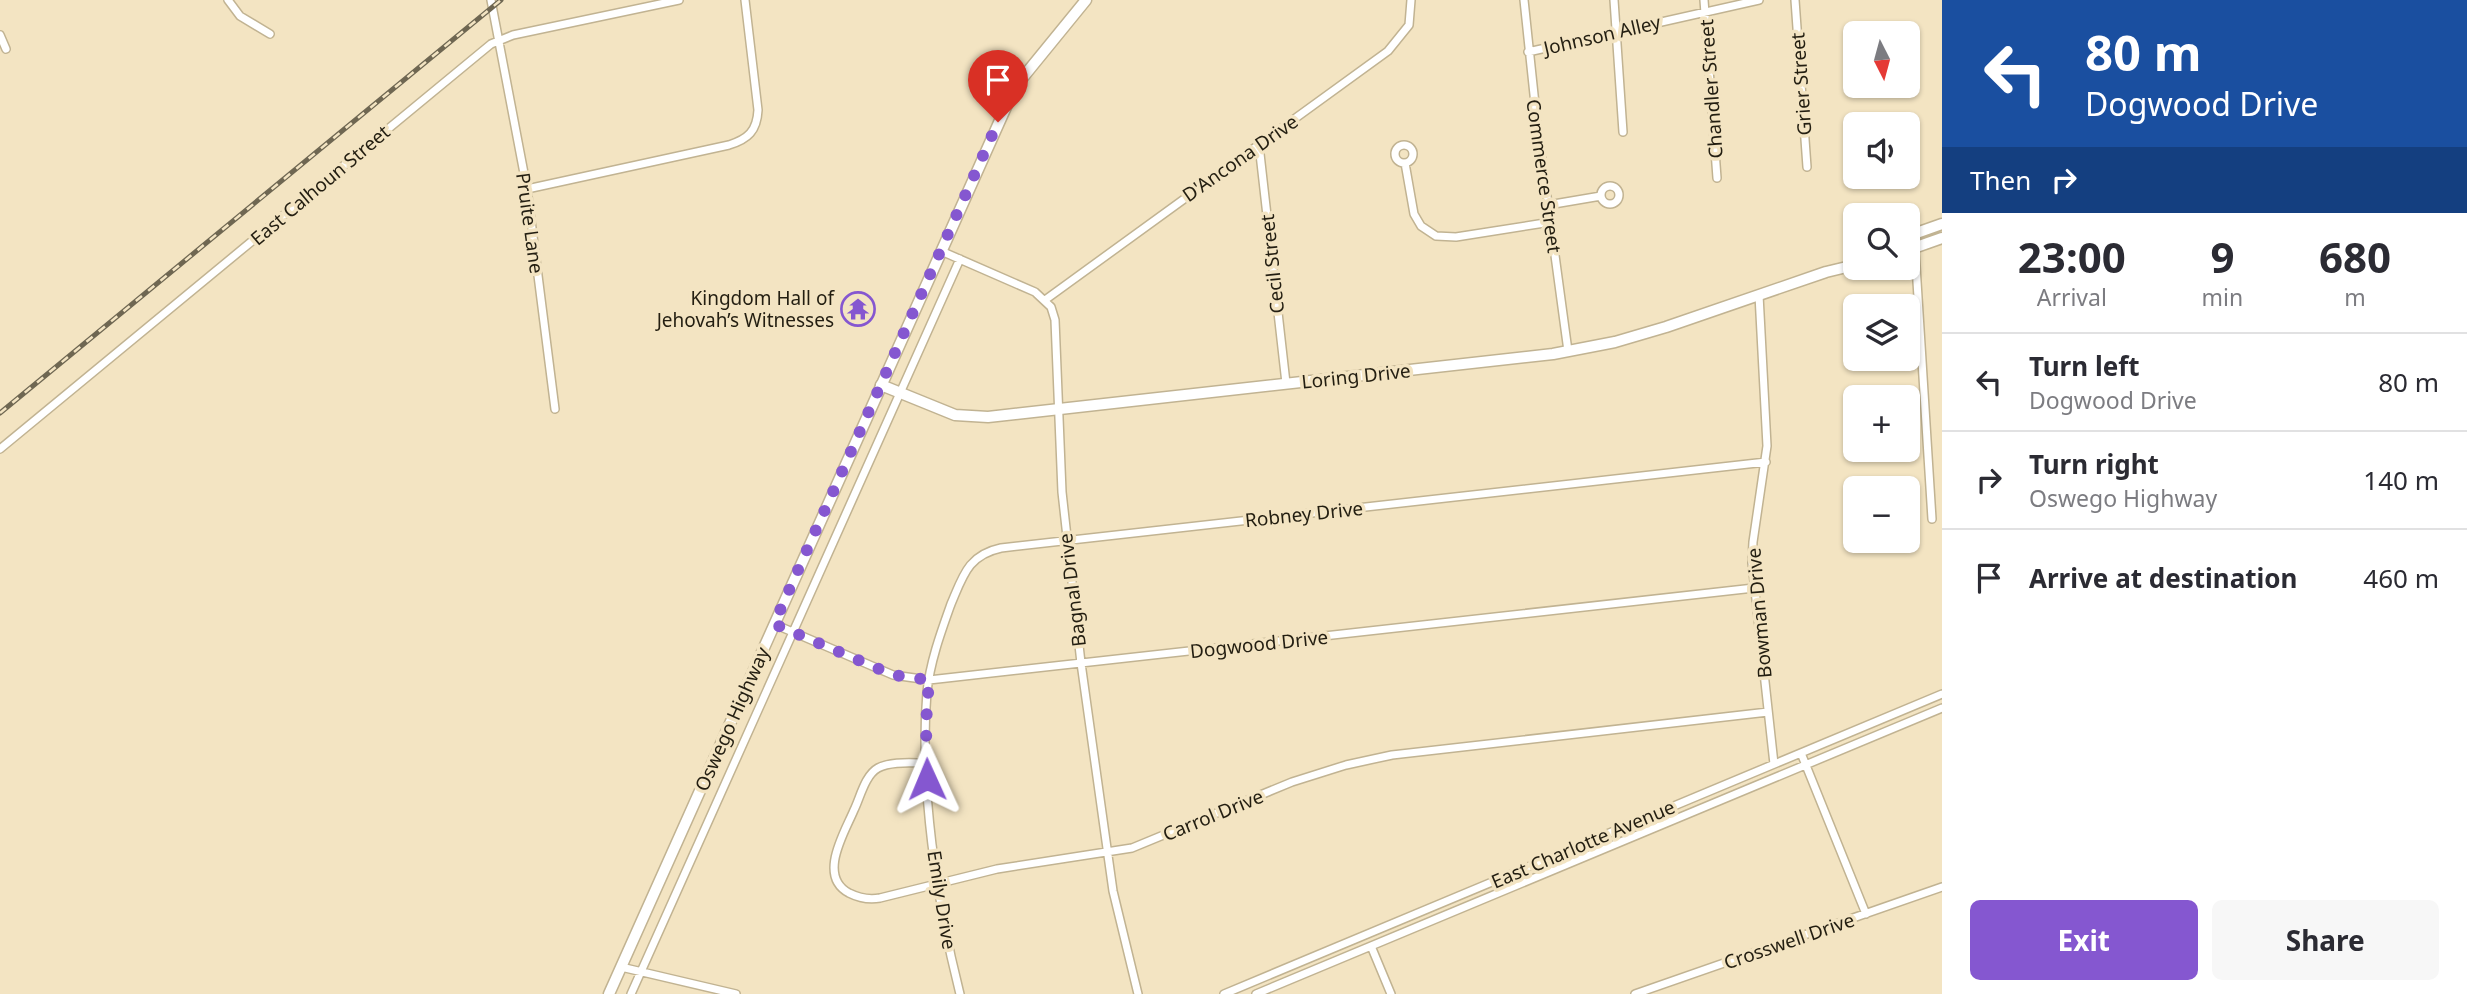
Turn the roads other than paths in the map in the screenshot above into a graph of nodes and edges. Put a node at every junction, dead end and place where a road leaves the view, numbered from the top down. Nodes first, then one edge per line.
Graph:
1 (228, 0) edge
2 (491, 0) edge
3 (679, 0) edge
4 (745, 0) edge
5 (1086, 0) edge
6 (1410, 0) edge
7 (1524, 0) edge
8 (1614, 0) edge
9 (1704, 0) edge
10 (1759, 0) edge
11 (1796, 0) edge
12 (1705, 12) junction
13 (1616, 32) junction
14 (0, 34) edge
15 (270, 34) dead end
16 (500, 39) junction
17 (6, 49) dead end
18 (1528, 52) junction
19 (1623, 132) dead end
20 (1259, 145) junction
21 (1405, 163) dead end
22 (1807, 167) dead end
23 (1717, 178) dead end
24 (527, 190) junction
25 (1601, 196) dead end
26 (1548, 205) junction
27 (1551, 222) junction
28 (1942, 223) edge
29 (1920, 232) edge
30 (1942, 238) edge
31 (1920, 245) edge
32 (941, 251) junction
33 (960, 259) junction
34 (1843, 263) edge
35 (1843, 268) edge
36 (1826, 272) junction
37 (1913, 280) edge
38 (1759, 295) junction
39 (1045, 300) junction
40 (1568, 351) junction
41 (1286, 383) junction
42 (881, 385) junction
43 (900, 394) junction
44 (555, 409) dead end
45 (1059, 409) junction
46 (0, 449) edge
47 (1766, 462) junction
48 (1932, 519) dead end
49 (1066, 541) junction
50 (1754, 588) junction
51 (774, 624) junction
52 (792, 632) junction
53 (1081, 663) junction
54 (929, 680) junction
55 (1942, 694) edge
56 (1942, 708) edge
57 (1768, 712) junction
58 (1801, 753) junction
59 (926, 763) junction
60 (1774, 764) junction
61 (1806, 765) junction
62 (1106, 853) junction
63 (939, 883) junction
64 (1942, 887) edge
65 (1866, 914) junction
66 (1371, 946) junction
67 (621, 967) junction
68 (641, 971) junction
69 (609, 994) edge
70 (631, 994) edge
71 (736, 994) edge
72 (960, 994) edge
73 (1138, 994) edge
74 (1224, 994) edge
75 (1256, 994) edge
76 (1391, 994) edge
77 (1635, 994) edge

1 - 15 street
2 - 16 street, Pruite Lane
3 - 16 street, East Calhoun Street
4 - 24 street
5 - 32 main road, Oswego Highway
6 - 20 street, D'Ancona Drive
7 - 18 street, Commerce Street
8 - 13 street
9 - 12 street, Chandler Street
10 - 12 street, Johnson Alley
11 - 22 street, Grier Street
12 - 13 street, Johnson Alley
12 - 23 street, Chandler Street
13 - 18 street, Johnson Alley
13 - 19 street
14 - 17 street
16 - 24 street, Pruite Lane
16 - 46 street, East Calhoun Street
18 - 26 street, Commerce Street
20 - 39 street, D'Ancona Drive
20 - 41 street, Cecil Street
21 - 27 street
24 - 44 street, Pruite Lane
25 - 26 street
26 - 27 street, Commerce Street
27 - 40 street, Commerce Street
28 - 29 main road
30 - 31 main road
32 - 33 street
32 - 42 main road, Oswego Highway
33 - 39 street
33 - 43 street, Oswego Highway
34 - 36 main road, Loring Drive
35 - 36 main road, Loring Drive
36 - 38 main road, Loring Drive
37 - 48 street
38 - 40 main road, Loring Drive
38 - 47 street, Bowman Drive
39 - 45 street, Bagnal Drive
40 - 41 main road, Loring Drive
41 - 45 main road, Loring Drive
42 - 43 main road, Loring Drive
42 - 51 main road, Oswego Highway
43 - 45 main road, Loring Drive
43 - 52 street, Oswego Highway
45 - 49 street, Bagnal Drive
47 - 49 street, Robney Drive
47 - 50 street, Bowman Drive
49 - 53 street, Bagnal Drive
49 - 54 street, Robney Drive
50 - 53 street, Dogwood Drive
50 - 57 street, Bowman Drive
51 - 52 street, Dogwood Drive
51 - 67 main road, Oswego Highway
52 - 54 street, Dogwood Drive
52 - 68 street, Oswego Highway
53 - 54 street, Dogwood Drive
53 - 62 street, Bagnal Drive
54 - 59 street, Emily Drive
55 - 58 street, East Charlotte Avenue
56 - 61 street, East Charlotte Avenue
57 - 60 street, Bowman Drive
57 - 62 street, Carrol Drive
58 - 60 street, East Charlotte Avenue
58 - 61 street
59 - 63 street, Emily Drive
59 - 63 street, Carrol Drive
60 - 74 street, East Charlotte Avenue
61 - 65 street
61 - 66 street, East Charlotte Avenue
62 - 63 street, Carrol Drive
62 - 73 street, Bagnal Drive
63 - 72 street, Emily Drive
64 - 65 street, Crosswell Drive
65 - 77 street, Crosswell Drive
66 - 75 street, East Charlotte Avenue
66 - 76 street
67 - 68 street
67 - 69 main road, Oswego Highway
68 - 70 street, Oswego Highway
68 - 71 street

